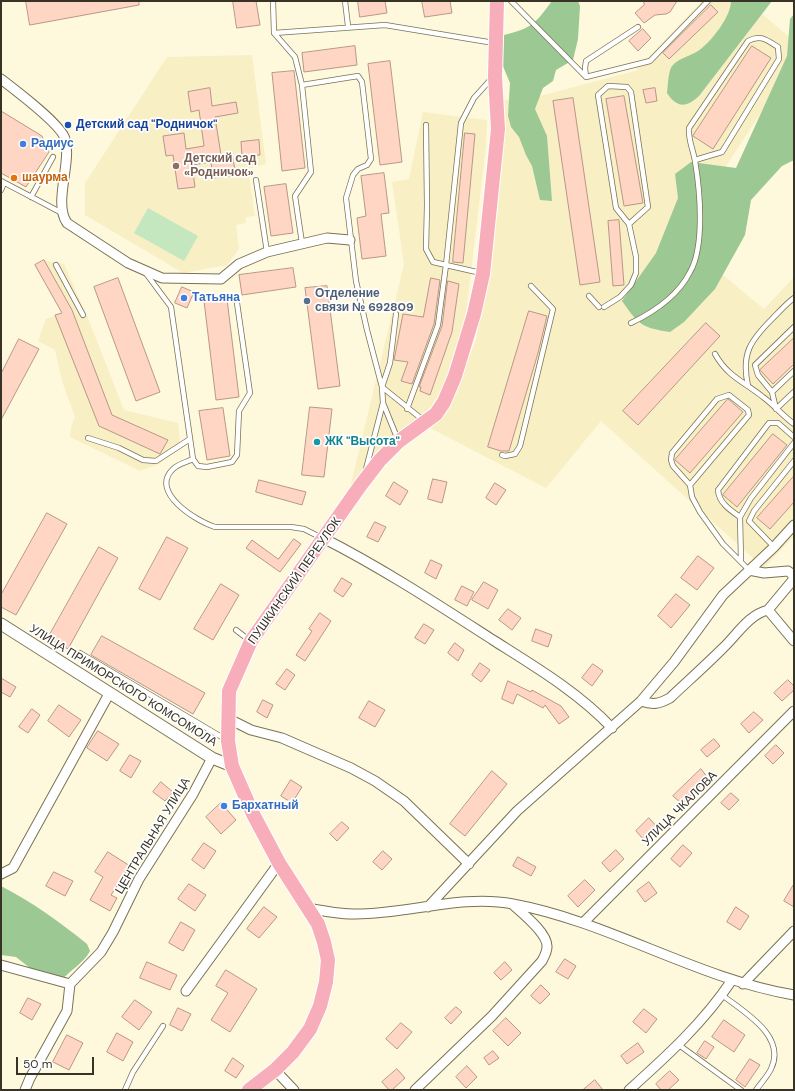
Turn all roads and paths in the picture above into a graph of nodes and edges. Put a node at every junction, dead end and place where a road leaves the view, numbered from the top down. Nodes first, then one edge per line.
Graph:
1 (273, 1) edge
2 (345, 1) edge
3 (497, 1) edge
4 (708, 1) edge
5 (513, 2) edge
6 (348, 26) junction
7 (638, 27) dead end
8 (274, 33) junction
9 (495, 43) junction
10 (495, 76) junction
11 (586, 77) junction
12 (1, 79) edge
13 (302, 85) junction
14 (426, 125) dead end
15 (53, 157) dead end
16 (695, 160) junction
17 (256, 180) dead end
18 (3, 182) edge
19 (1, 190) edge
20 (31, 197) junction
21 (62, 213) junction
22 (629, 224) junction
23 (350, 240) junction
24 (302, 243) junction
25 (267, 252) junction
26 (56, 264) dead end
27 (446, 265) junction
28 (145, 271) junction
29 (483, 274) junction
30 (531, 286) dead end
31 (236, 296) dead end
32 (589, 296) dead end
33 (794, 298) edge
34 (396, 314) dead end
35 (83, 315) dead end
36 (631, 323) dead end
37 (794, 327) edge
38 (715, 354) dead end
39 (794, 371) edge
40 (748, 386) junction
41 (382, 387) junction
42 (772, 392) junction
43 (794, 392) edge
44 (382, 403) junction
45 (407, 409) junction
46 (776, 409) junction
47 (426, 422) junction
48 (794, 424) edge
49 (794, 437) edge
50 (88, 438) dead end
51 (190, 439) junction
52 (399, 441) junction
53 (794, 443) edge
54 (502, 455) dead end
55 (193, 459) junction
56 (794, 461) edge
57 (690, 485) junction
58 (360, 486) junction
59 (740, 517) junction
60 (794, 525) edge
61 (323, 538) junction
62 (774, 547) junction
63 (741, 560) junction
64 (750, 570) junction
65 (768, 610) junction
66 (1, 624) edge
67 (236, 630) dead end
68 (251, 641) junction
69 (794, 641) edge
70 (80, 653) dead end
71 (109, 694) junction
72 (641, 701) junction
73 (794, 712) edge
74 (229, 719) junction
75 (612, 728) junction
76 (228, 746) junction
77 (212, 758) junction
78 (232, 766) junction
79 (279, 863) junction
80 (469, 864) junction
81 (1, 874) edge
82 (512, 904) junction
83 (428, 906) junction
84 (308, 908) junction
85 (583, 923) junction
86 (794, 931) edge
87 (1, 965) edge
88 (732, 980) junction
89 (70, 984) junction
90 (743, 984) junction
91 (186, 991) dead end
92 (722, 995) junction
93 (794, 995) edge
94 (162, 1026) dead end
95 (679, 1045) junction
96 (275, 1070) junction
97 (25, 1090) edge
98 (125, 1090) edge
99 (249, 1090) edge
100 (294, 1090) edge
101 (416, 1090) edge
102 (629, 1090) edge
103 (741, 1090) edge
104 (756, 1090) edge

1 - 8 lane
2 - 6 lane
3 - 9 main road, ПУШКИНСКИЙ ПЕРЕУЛОК
4 - 11 lane
5 - 11 lane
6 - 8 lane
6 - 9 lane
7 - 11 lane
8 - 13 lane
9 - 10 main road, ПУШКИНСКИЙ ПЕРЕУЛОК
10 - 27 lane
10 - 29 main road, ПУШКИНСКИЙ ПЕРЕУЛОК
12 - 21 street
13 - 23 lane
13 - 24 lane
14 - 27 lane
15 - 20 lane
16 - 16 lane
16 - 36 lane
17 - 25 lane
18 - 19 lane
18 - 20 lane
20 - 21 lane
21 - 28 street
22 - 22 lane
22 - 32 lane
23 - 24 street
23 - 41 lane
24 - 25 street
25 - 28 street
26 - 35 lane
27 - 29 lane
27 - 45 lane
28 - 51 lane
29 - 47 main road, ПУШКИНСКИЙ ПЕРЕУЛОК
30 - 54 lane
31 - 55 lane
33 - 40 lane
34 - 41 lane
37 - 42 lane
38 - 40 lane
39 - 42 lane
40 - 46 lane
41 - 44 lane
41 - 45 lane
42 - 46 lane
43 - 46 lane
44 - 52 lane
44 - 58 lane
45 - 47 lane
46 - 48 lane
47 - 52 main road, ПУШКИНСКИЙ ПЕРЕУЛОК
49 - 59 lane
50 - 51 lane
51 - 55 lane
52 - 58 main road, ПУШКИНСКИЙ ПЕРЕУЛОК
53 - 59 lane
55 - 61 lane
56 - 62 lane
57 - 57 lane
57 - 63 lane
58 - 61 main road, ПУШКИНСКИЙ ПЕРЕУЛОК
59 - 63 lane
60 - 62 street
61 - 68 main road, ПУШКИНСКИЙ ПЕРЕУЛОК
61 - 75 street
62 - 64 street
63 - 64 lane
64 - 65 street
64 - 72 street
65 - 69 street
65 - 72 street
66 - 71 street, УЛИЦА ПРИМОРСКОГО КОМСОМОЛА
67 - 68 lane
68 - 74 main road, ПУШКИНСКИЙ ПЕРЕУЛОК
70 - 76 lane
71 - 77 street, УЛИЦА ПРИМОРСКОГО КОМСОМОЛА
71 - 81 street
72 - 75 street
73 - 85 street, УЛИЦА ЧКАЛОВА
74 - 76 main road, ПУШКИНСКИЙ ПЕРЕУЛОК
74 - 80 street
75 - 80 street
76 - 78 main road, ПУШКИНСКИЙ ПЕРЕУЛОК
77 - 78 street, УЛИЦА ПРИМОРСКОГО КОМСОМОЛА
77 - 89 street, ЦЕНТРАЛЬНАЯ УЛИЦА
78 - 79 main road, ПУШКИНСКИЙ ПЕРЕУЛОК
79 - 84 main road, ПУШКИНСКИЙ ПЕРЕУЛОК
79 - 91 street
80 - 83 street
82 - 83 street
82 - 85 street
82 - 101 street
83 - 84 street
84 - 96 main road, ПУШКИНСКИЙ ПЕРЕУЛОК
85 - 88 street
86 - 90 street
87 - 89 street
88 - 90 street
88 - 92 street
89 - 97 street
90 - 93 street
92 - 95 street
92 - 104 lane
94 - 98 lane
95 - 102 street
95 - 103 lane
96 - 99 main road, ПУШКИНСКИЙ ПЕРЕУЛОК
96 - 100 street

